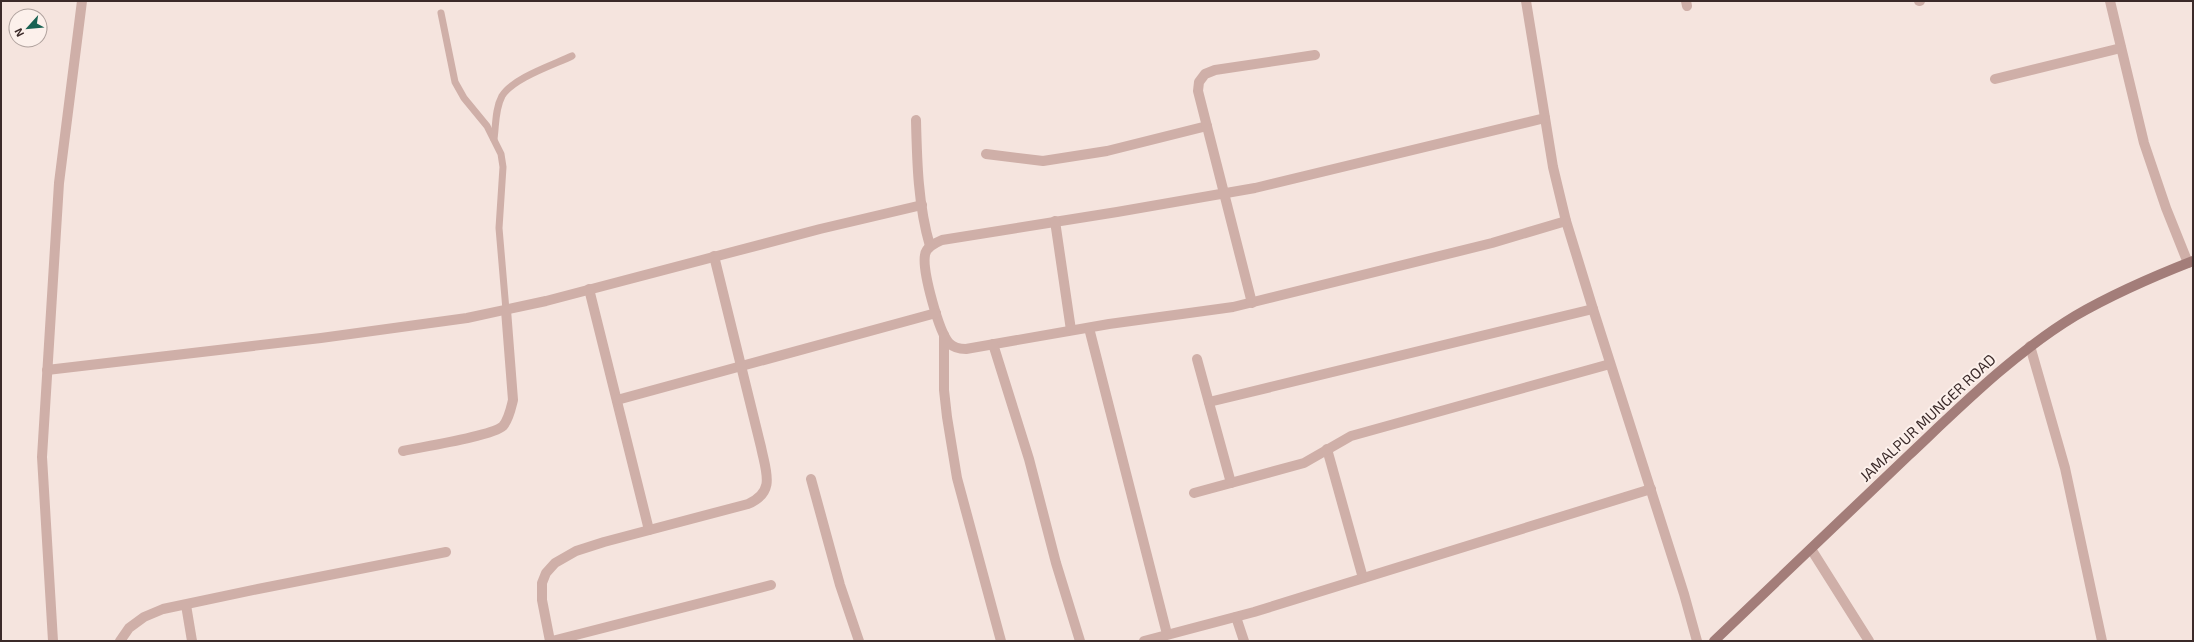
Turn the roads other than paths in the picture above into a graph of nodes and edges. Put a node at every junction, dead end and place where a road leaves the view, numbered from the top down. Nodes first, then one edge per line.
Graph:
1 (82, 1) edge
2 (1526, 1) edge
3 (2110, 1) edge
4 (442, 13) dead end
5 (2121, 48) junction
6 (1315, 55) dead end
7 (572, 56) dead end
8 (1995, 79) dead end
9 (1545, 118) junction
10 (916, 120) dead end
11 (1208, 126) junction
12 (494, 139) junction
13 (986, 154) dead end
14 (1225, 193) junction
15 (922, 206) junction
16 (1566, 221) junction
17 (1055, 222) junction
18 (930, 246) junction
19 (714, 256) junction
20 (2190, 262) edge
21 (590, 289) junction
22 (1252, 303) junction
23 (1592, 309) junction
24 (506, 310) junction
25 (936, 312) junction
26 (1089, 328) junction
27 (1071, 330) junction
28 (944, 335) junction
29 (993, 344) junction
30 (2030, 346) junction
31 (1197, 359) dead end
32 (1610, 364) junction
33 (742, 365) junction
34 (47, 370) junction
35 (617, 400) junction
36 (1209, 402) junction
37 (1327, 449) junction
38 (403, 451) dead end
39 (810, 479) dead end
40 (1231, 483) junction
41 (1651, 489) junction
42 (1194, 493) dead end
43 (649, 530) junction
44 (1811, 549) junction
45 (446, 552) dead end
46 (1363, 578) junction
47 (771, 585) dead end
48 (186, 605) junction
49 (1236, 617) junction
50 (1167, 634) junction
51 (53, 641) edge
52 (120, 641) edge
53 (192, 641) edge
54 (551, 641) edge
55 (859, 641) edge
56 (1001, 641) edge
57 (1080, 641) edge
58 (1144, 641) edge
59 (1244, 641) edge
60 (1697, 641) edge
61 (1714, 641) edge
62 (1869, 641) edge
63 (2102, 641) edge

1 - 34 street
2 - 9 street
3 - 5 street
4 - 12 lane
5 - 8 street
5 - 20 street
6 - 11 street
7 - 12 lane
9 - 14 street
9 - 16 street
10 - 15 street
11 - 13 street
11 - 14 street
12 - 24 lane
14 - 17 street
14 - 22 street
15 - 18 street
15 - 19 street
16 - 22 street
16 - 23 street
17 - 18 street
17 - 27 street
18 - 25 street
19 - 21 street
19 - 33 street
20 - 30 street, JAMALPUR MUNGER ROAD
21 - 24 street
21 - 35 street
22 - 26 street
23 - 32 street
23 - 36 street
24 - 34 street
24 - 38 street
25 - 28 street
25 - 33 street
26 - 27 street
26 - 50 street
27 - 29 street
28 - 29 street
28 - 56 street
29 - 57 street
30 - 44 street, JAMALPUR MUNGER ROAD
30 - 63 street
31 - 36 street
32 - 37 street
32 - 41 street
33 - 35 street
33 - 43 street
34 - 51 street
35 - 43 street
36 - 40 street
37 - 40 street
37 - 46 street
39 - 55 street
40 - 42 street
41 - 46 street
41 - 60 street
43 - 54 street
44 - 61 street, JAMALPUR MUNGER ROAD
44 - 62 street
45 - 48 street
46 - 49 street
47 - 54 street
48 - 52 street
48 - 53 street
49 - 50 street
49 - 59 street
50 - 58 street

